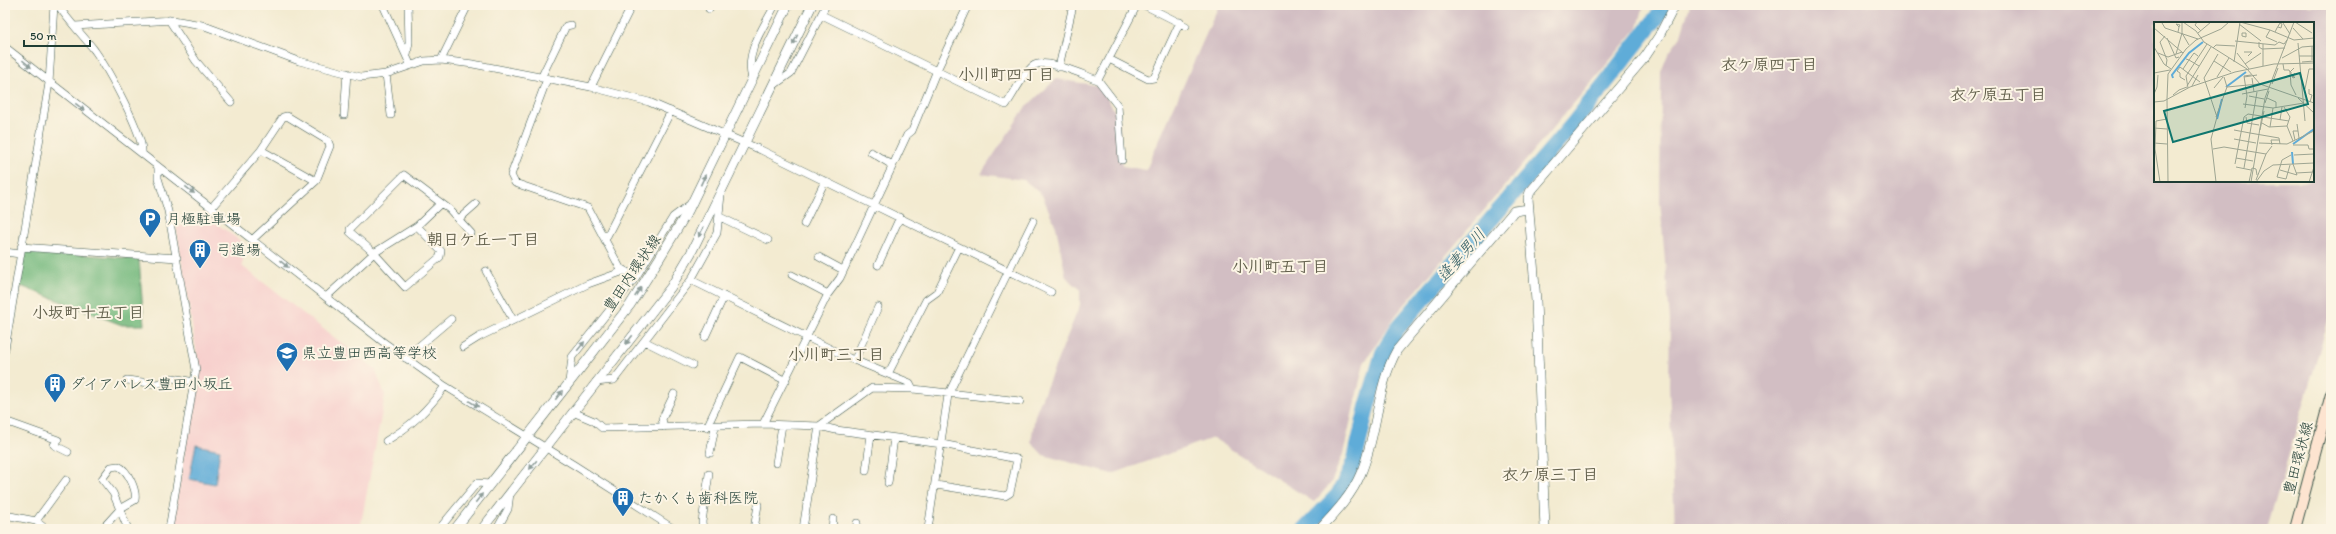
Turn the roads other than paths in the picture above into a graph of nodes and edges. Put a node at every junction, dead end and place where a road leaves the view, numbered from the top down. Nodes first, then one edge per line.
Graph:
1 (54, 5) edge
2 (58, 5) edge
3 (383, 5) edge
4 (408, 5) edge
5 (468, 5) edge
6 (632, 5) edge
7 (775, 5) edge
8 (788, 5) edge
9 (812, 5) edge
10 (826, 5) edge
11 (1073, 5) edge
12 (1137, 5) edge
13 (1144, 5) edge
14 (1675, 5) edge
15 (966, 6) edge
16 (822, 15) junction
17 (169, 20) junction
18 (571, 25) dead end
19 (75, 26) junction
20 (5, 47) edge
21 (407, 55) junction
22 (1109, 59) junction
23 (441, 60) junction
24 (410, 64) junction
25 (1059, 67) junction
26 (937, 70) junction
27 (347, 73) junction
28 (386, 74) junction
29 (544, 78) junction
30 (752, 78) junction
31 (1098, 80) junction
32 (49, 83) junction
33 (773, 86) junction
34 (591, 87) junction
35 (231, 102) dead end
36 (671, 111) junction
37 (344, 115) dead end
38 (391, 115) dead end
39 (724, 135) junction
40 (744, 143) junction
41 (261, 150) junction
42 (871, 152) dead end
43 (142, 154) junction
44 (1122, 160) dead end
45 (892, 165) junction
46 (158, 167) junction
47 (316, 181) junction
48 (825, 181) junction
49 (721, 192) junction
50 (693, 202) junction
51 (441, 203) junction
52 (476, 204) dead end
53 (874, 204) junction
54 (212, 207) junction
55 (1529, 209) junction
56 (720, 217) junction
57 (900, 217) junction
58 (459, 219) junction
59 (1033, 220) dead end
60 (804, 224) dead end
61 (416, 226) junction
62 (471, 233) dead end
63 (253, 239) junction
64 (605, 240) junction
65 (768, 240) dead end
66 (958, 247) junction
67 (20, 251) junction
68 (5, 252) edge
69 (374, 253) junction
70 (819, 257) dead end
71 (177, 258) junction
72 (878, 265) dead end
73 (843, 270) junction
74 (1007, 270) junction
75 (486, 271) dead end
76 (624, 271) junction
77 (792, 275) dead end
78 (636, 277) junction
79 (691, 280) junction
80 (1051, 292) dead end
81 (828, 294) junction
82 (724, 296) junction
83 (326, 297) junction
84 (878, 307) dead end
85 (451, 319) dead end
86 (513, 320) junction
87 (705, 337) dead end
88 (807, 337) junction
89 (644, 341) junction
90 (463, 347) dead end
91 (5, 349) edge
92 (405, 358) junction
93 (855, 359) junction
94 (692, 365) dead end
95 (888, 374) junction
96 (127, 380) dead end
97 (786, 381) junction
98 (194, 382) junction
99 (569, 382) junction
100 (596, 382) junction
101 (445, 386) junction
102 (913, 390) junction
103 (674, 394) dead end
104 (948, 395) junction
105 (2330, 399) edge
106 (1020, 401) dead end
107 (573, 412) junction
108 (5, 421) edge
109 (764, 424) junction
110 (782, 425) junction
111 (819, 426) junction
112 (664, 427) junction
113 (707, 427) junction
114 (715, 427) junction
115 (871, 435) junction
116 (527, 436) junction
117 (894, 438) junction
118 (386, 441) dead end
119 (942, 444) junction
120 (546, 449) junction
121 (68, 452) dead end
122 (710, 453) dead end
123 (776, 463) dead end
124 (866, 471) dead end
125 (709, 474) dead end
126 (66, 480) dead end
127 (888, 483) dead end
128 (490, 484) junction
129 (936, 485) junction
130 (510, 493) junction
131 (758, 505) dead end
132 (121, 508) junction
133 (5, 515) edge
134 (833, 519) dead end
135 (36, 521) junction
136 (46, 529) edge
137 (102, 529) edge
138 (128, 529) edge
139 (169, 529) edge
140 (439, 529) edge
141 (455, 529) edge
142 (482, 529) edge
143 (497, 529) edge
144 (674, 529) edge
145 (703, 529) edge
146 (754, 529) edge
147 (803, 529) edge
148 (832, 529) edge
149 (928, 529) edge
150 (1320, 529) edge
151 (1545, 529) edge
152 (2295, 529) edge

1 - 32 street
2 - 19 street
3 - 21 street
4 - 21 street
5 - 23 street
6 - 34 street
7 - 30 street
8 - 30 street, 豊田内環状線
9 -> 33 street
10 - 16 street
11 - 25 street
12 - 22 street
13 - 22 street
14 - 55 street
15 - 26 street
16 - 26 street
16 - 33 street
17 - 19 street
17 - 27 street
17 - 35 street
18 - 29 street
19 - 43 street
20 -> 32 street
21 - 24 street
22 - 31 street
23 - 24 street
23 - 29 street
24 - 28 street
25 - 26 street
25 - 31 street
26 - 45 street
27 - 28 street
27 - 37 street
28 - 38 street
29 - 34 street
29 - 64 street
30 - 39 street, 豊田内環状線
31 - 44 street
32 -> 43 street
32 - 67 street
33 - 40 street
34 - 36 street
36 - 39 street
36 - 64 street
39 - 40 street
50 -> 39 street, 豊田内環状線
40 - 48 street
40 - 49 street
41 - 47 street
41 - 47 street
41 - 54 street
42 - 45 street
43 - 46 street
45 - 53 street
46 -> 54 street
46 - 71 street
47 - 63 street
48 - 53 street
48 - 60 street
49 - 56 street
49 -> 100 street
50 - 78 street
99 -> 50 street, 豊田内環状線
51 - 58 street
51 - 61 street
51 - 69 street
52 - 58 street
53 - 57 street
53 - 73 street
54 - 63 street
55 - 150 street
55 - 151 street
56 - 65 street
56 - 79 street
57 - 66 street
57 - 72 street
58 - 62 street
59 - 74 street
61 - 69 street
61 - 69 street
63 -> 83 street
64 - 76 street
66 - 74 street
66 - 95 street
67 - 68 street
67 - 71 street
67 - 91 street
69 - 83 street
70 - 73 street
71 - 98 street
73 - 81 street
74 - 80 street
74 - 104 street
75 - 86 street
76 - 78 street
76 - 86 street
77 - 81 street
99 -> 78 street
79 - 82 street
79 - 89 street
81 - 88 street
82 - 87 street
82 - 88 street
83 - 92 street
84 - 93 street
85 - 92 street
86 - 90 street
88 - 93 street
88 - 97 street
89 - 94 street
89 - 100 street
92 - 101 street
93 - 95 street
95 - 102 street
96 - 98 street
97 - 109 street
97 - 113 street
98 - 139 street
116 -> 99 street, 豊田内環状線
100 - 107 street
101 -> 116 street
101 - 118 street
102 - 104 street
102 - 111 street
103 - 112 street
104 - 106 street
104 - 119 street
105 - 152 main road, 豊田環状線
107 - 112 street
107 - 120 street
108 - 121 street
109 - 110 street
109 - 114 street
110 - 111 street
110 - 123 street
111 - 115 street
111 - 147 street
112 - 113 street
113 - 114 street
114 - 122 street
115 - 117 street
115 - 124 street
116 - 120 street
116 - 128 street, 豊田内環状線
117 - 119 street
117 - 127 street
119 - 129 street
119 - 129 street
120 -> 130 street
120 - 144 street
125 - 145 street
126 - 135 street
128 - 140 street
141 -> 128 street, 豊田内環状線
129 - 149 street
130 - 142 street
130 - 143 street
131 - 146 street
132 - 132 street
132 - 137 street
132 - 138 street
133 - 135 street
134 - 148 street
135 - 136 street

